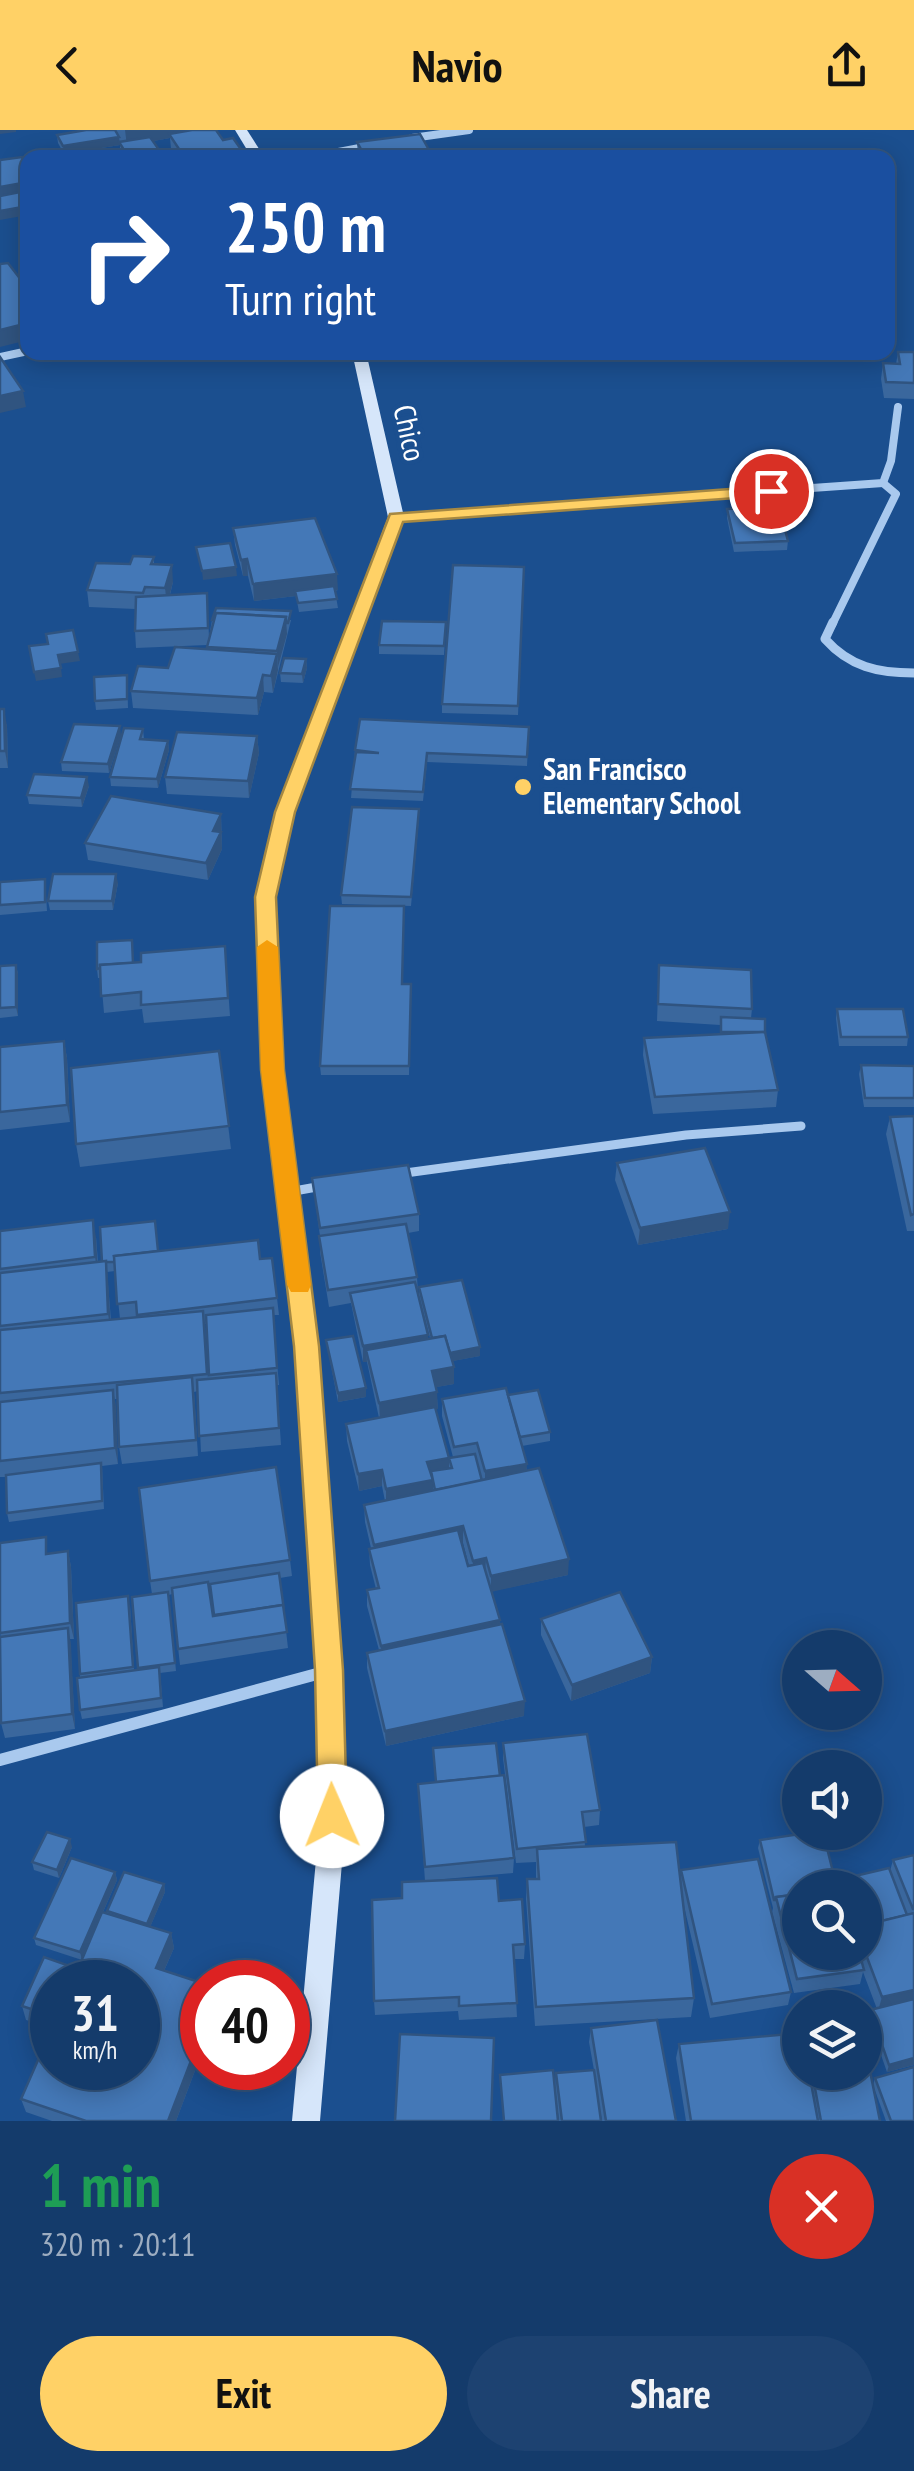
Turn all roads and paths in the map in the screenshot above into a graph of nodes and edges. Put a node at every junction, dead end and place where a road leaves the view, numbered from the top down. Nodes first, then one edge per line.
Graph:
1 (469, 130) edge
2 (408, 139) edge
3 (378, 144) edge
4 (348, 150) edge
5 (361, 360) edge
6 (898, 407) edge
7 (883, 484) junction
8 (396, 517) junction
9 (914, 674) edge
10 (801, 1126) dead end
11 (384, 1176) edge
12 (327, 1186) edge
13 (288, 1192) junction
14 (329, 1670) junction
15 (0, 1760) edge
16 (306, 2121) edge

1 - 2 street
3 - 4 street
5 - 8 street, Chico
6 - 7 street
7 - 8 street
7 - 9 street
8 - 13 street
10 - 11 street
12 - 13 street
13 - 14 street
14 - 15 street
14 - 16 street

